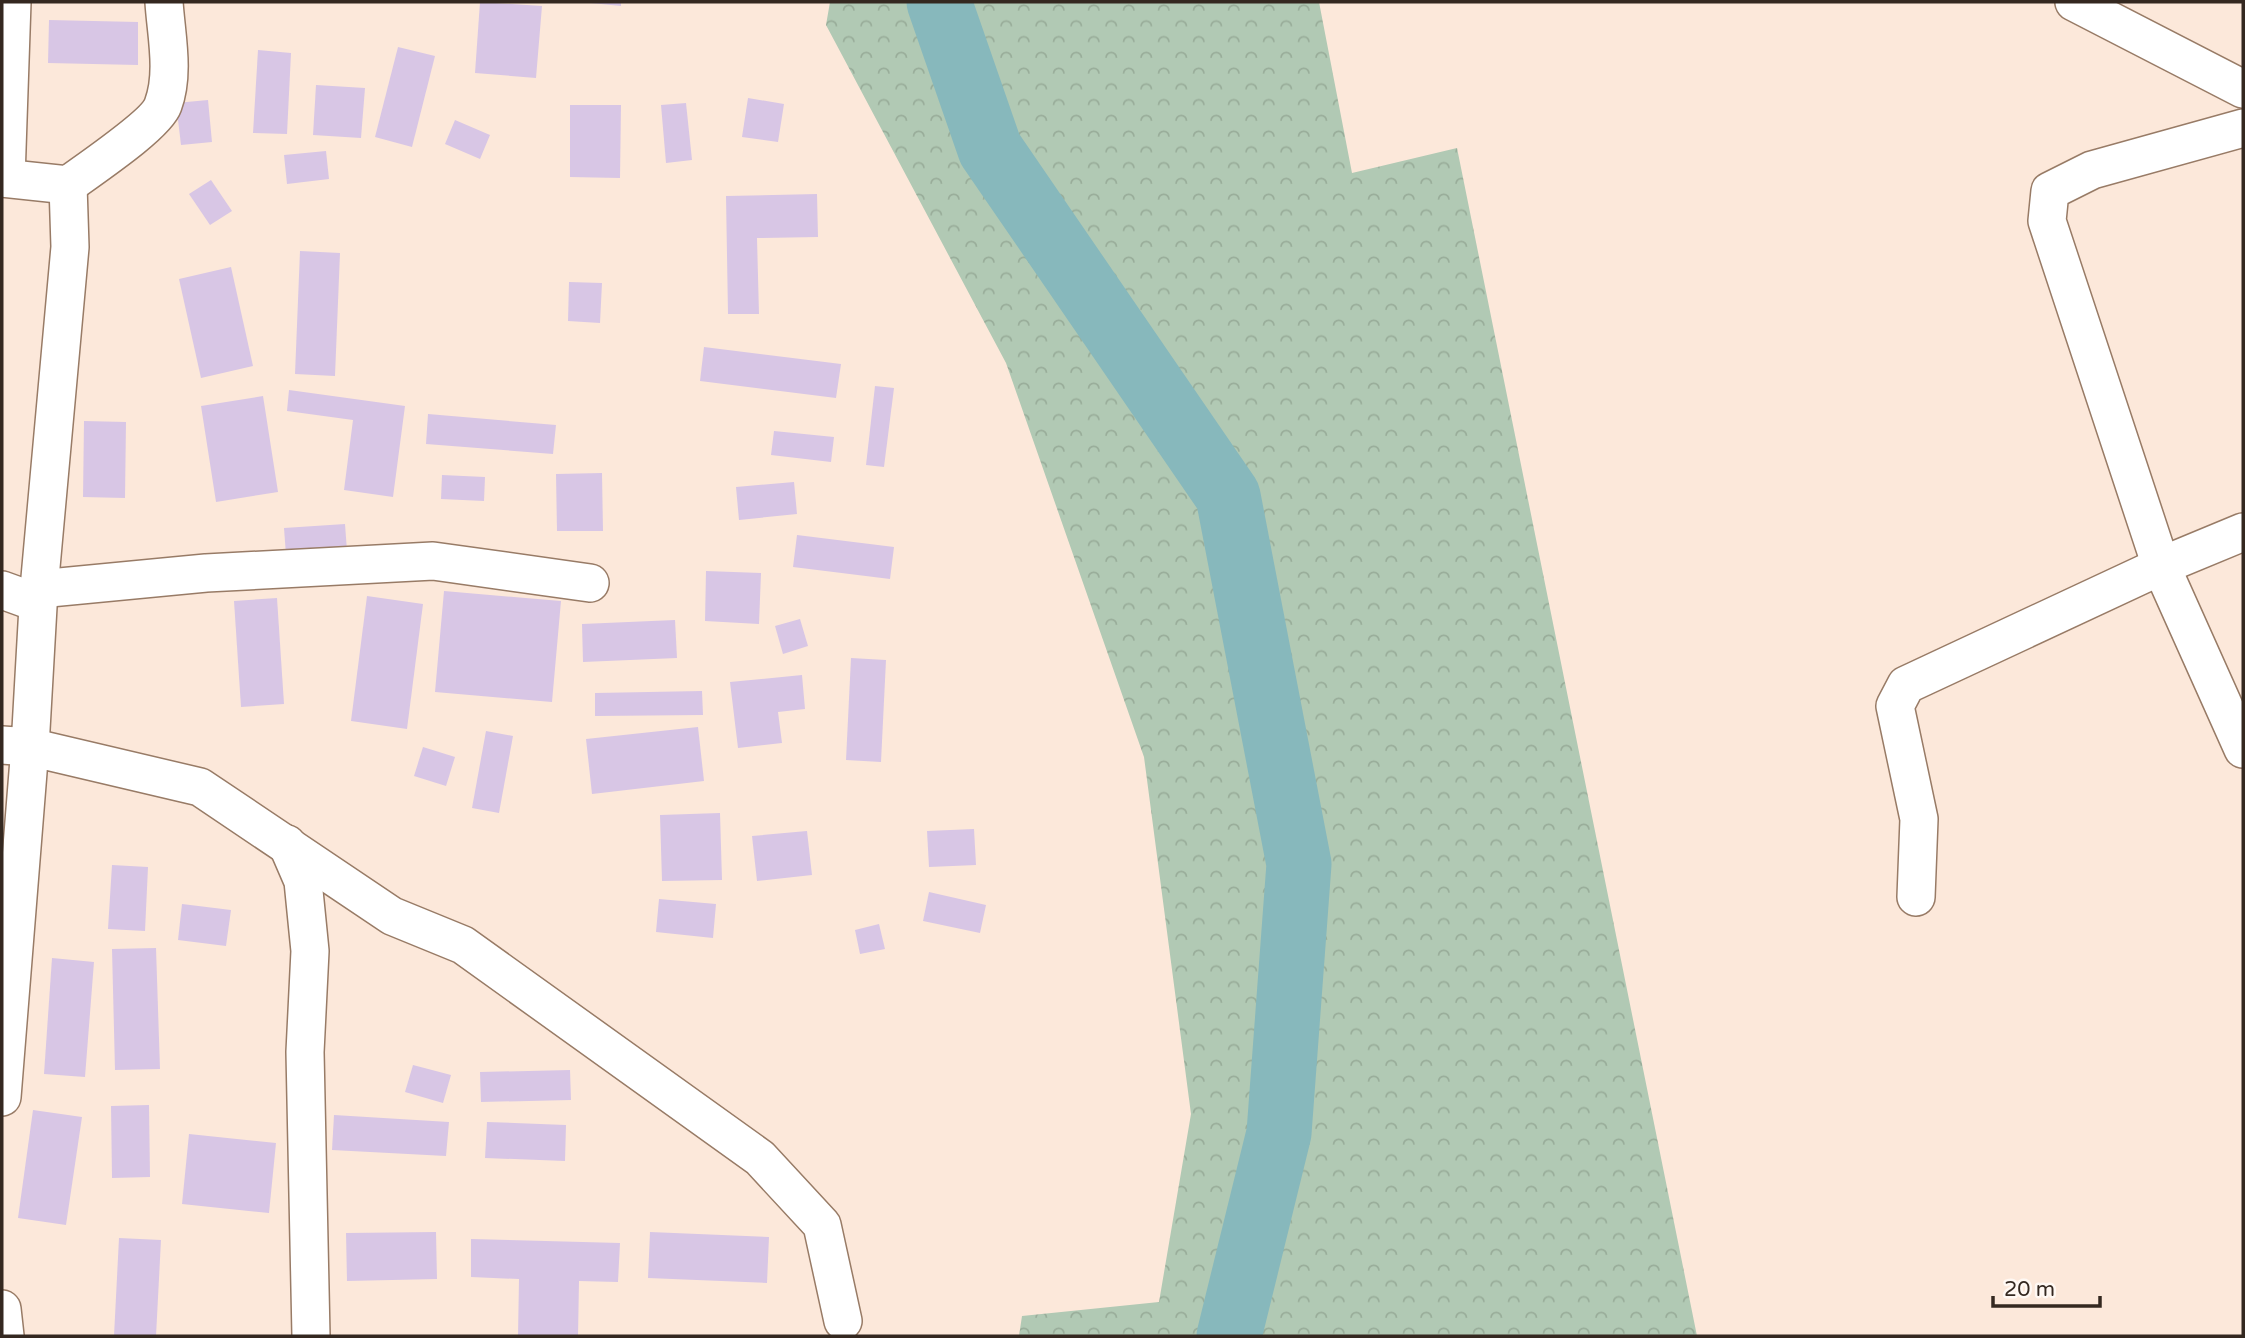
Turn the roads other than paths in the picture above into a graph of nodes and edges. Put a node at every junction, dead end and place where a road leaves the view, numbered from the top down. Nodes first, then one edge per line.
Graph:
1 (12, 2) edge
2 (164, 2) edge
3 (2074, 2) edge
4 (2243, 89) edge
5 (2243, 128) edge
6 (4, 178) edge
7 (68, 185) junction
8 (2243, 532) edge
9 (2161, 566) junction
10 (590, 583) dead end
11 (2, 590) edge
12 (39, 596) junction
13 (16, 746) edge
14 (2243, 749) edge
15 (287, 844) junction
16 (1916, 897) dead end
17 (2, 1097) edge
18 (2, 1309) edge
19 (843, 1321) dead end
20 (5, 1336) edge
21 (311, 1336) edge

1 - 6 street
2 - 7 street
3 - 4 street
5 - 9 street
6 - 7 street
7 - 12 street
8 - 9 street
9 - 14 street
9 - 16 street
10 - 12 street
11 - 12 street
12 - 13 street
13 - 15 street
13 - 17 street
15 - 19 street
15 - 21 street
18 - 20 street

